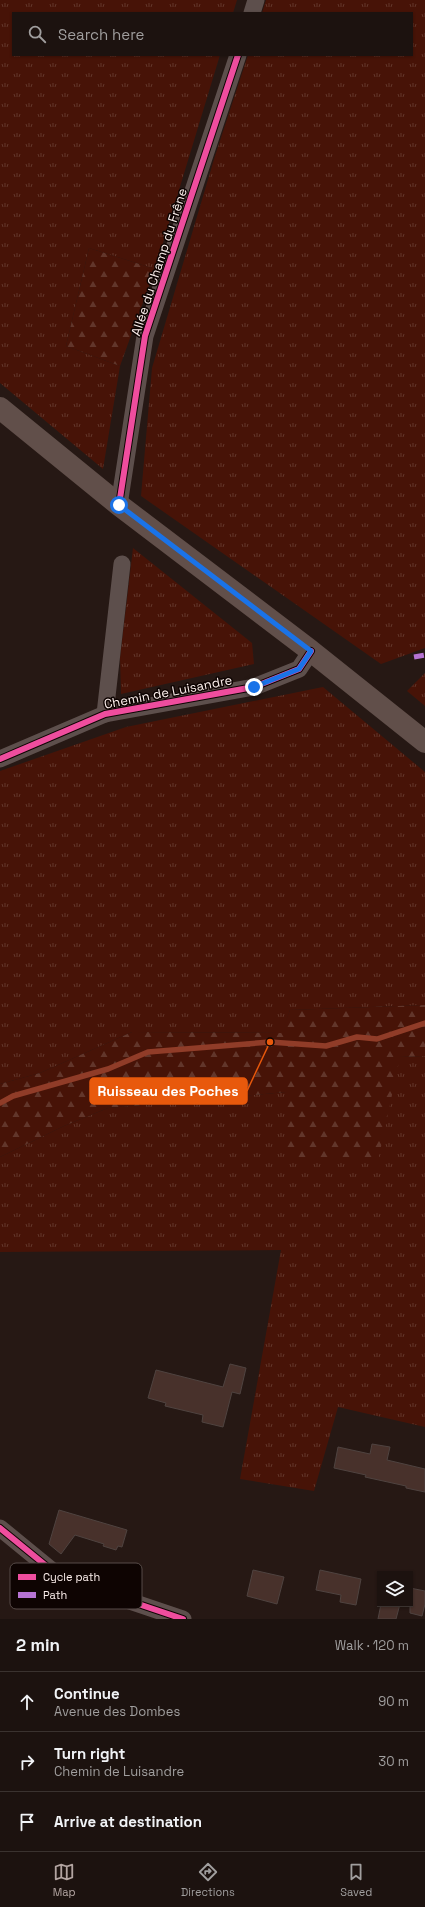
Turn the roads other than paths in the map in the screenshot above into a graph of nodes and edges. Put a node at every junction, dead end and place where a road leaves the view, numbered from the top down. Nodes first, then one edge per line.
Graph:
1 (256, 0) edge
2 (252, 12) edge
3 (238, 56) edge
4 (0, 408) edge
5 (119, 505) junction
6 (122, 564) dead end
7 (311, 651) junction
8 (105, 714) junction
9 (425, 742) edge
10 (0, 759) edge
11 (0, 1528) edge
12 (43, 1563) edge
13 (142, 1605) edge
14 (183, 1619) edge

1 - 2 street
3 - 5 street, Allée du Champ du Frêne
4 - 5 main road
5 - 7 main road
6 - 8 street
7 - 8 street, Chemin de Luisandre
7 - 9 main road
8 - 10 street, Chemin de Luisandre
11 - 12 street
13 - 14 street

